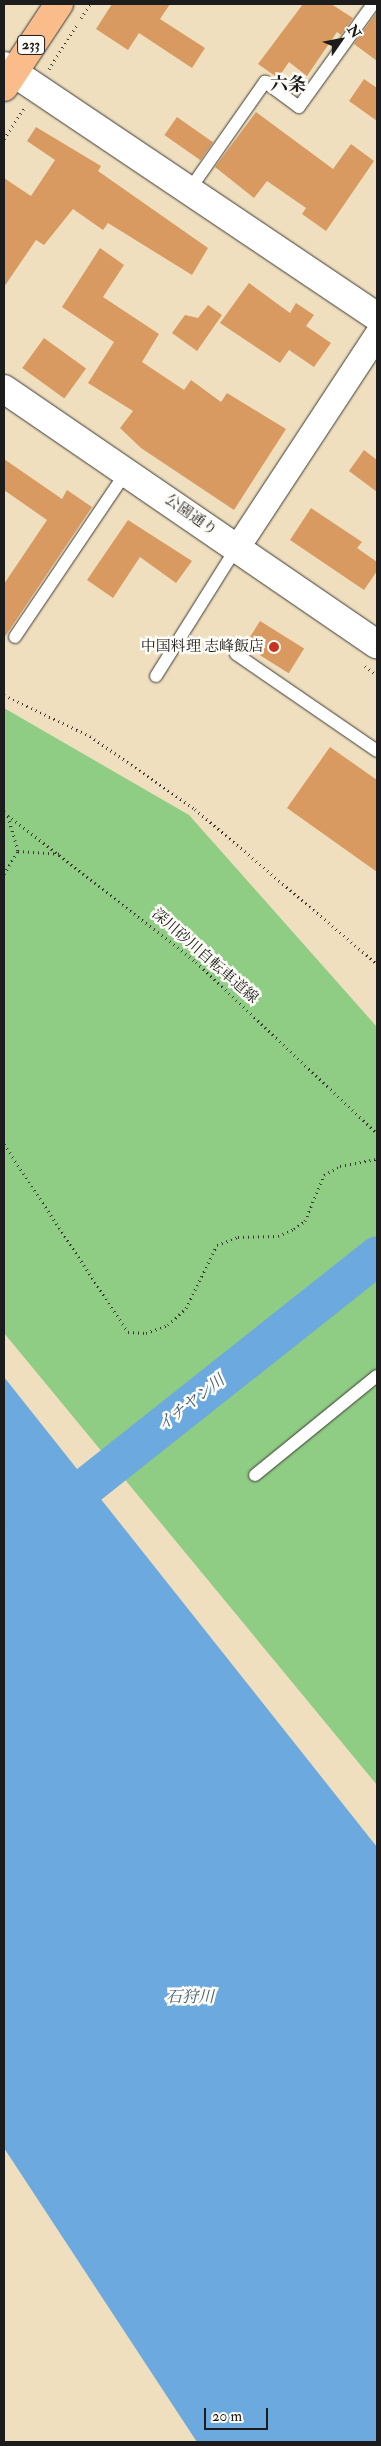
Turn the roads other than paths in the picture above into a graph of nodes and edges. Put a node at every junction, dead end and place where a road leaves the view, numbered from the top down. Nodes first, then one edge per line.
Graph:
1 (59, 4) edge
2 (373, 4) edge
3 (7, 75) edge
4 (190, 189) junction
5 (377, 317) edge
6 (377, 334) edge
7 (4, 390) edge
8 (127, 471) junction
9 (238, 548) junction
10 (15, 637) dead end
11 (377, 644) edge
12 (236, 654) dead end
13 (156, 676) dead end
14 (377, 751) edge
15 (377, 1376) edge
16 (255, 1475) dead end

1 - 3 highway, 233
2 - 4 lane
3 - 4 street
4 - 5 street
6 - 9 street
7 - 8 street, 公園通り
8 - 9 street, 公園通り
8 - 10 lane
9 - 11 street, 公園通り
9 - 13 lane
12 - 14 lane
15 - 16 lane

